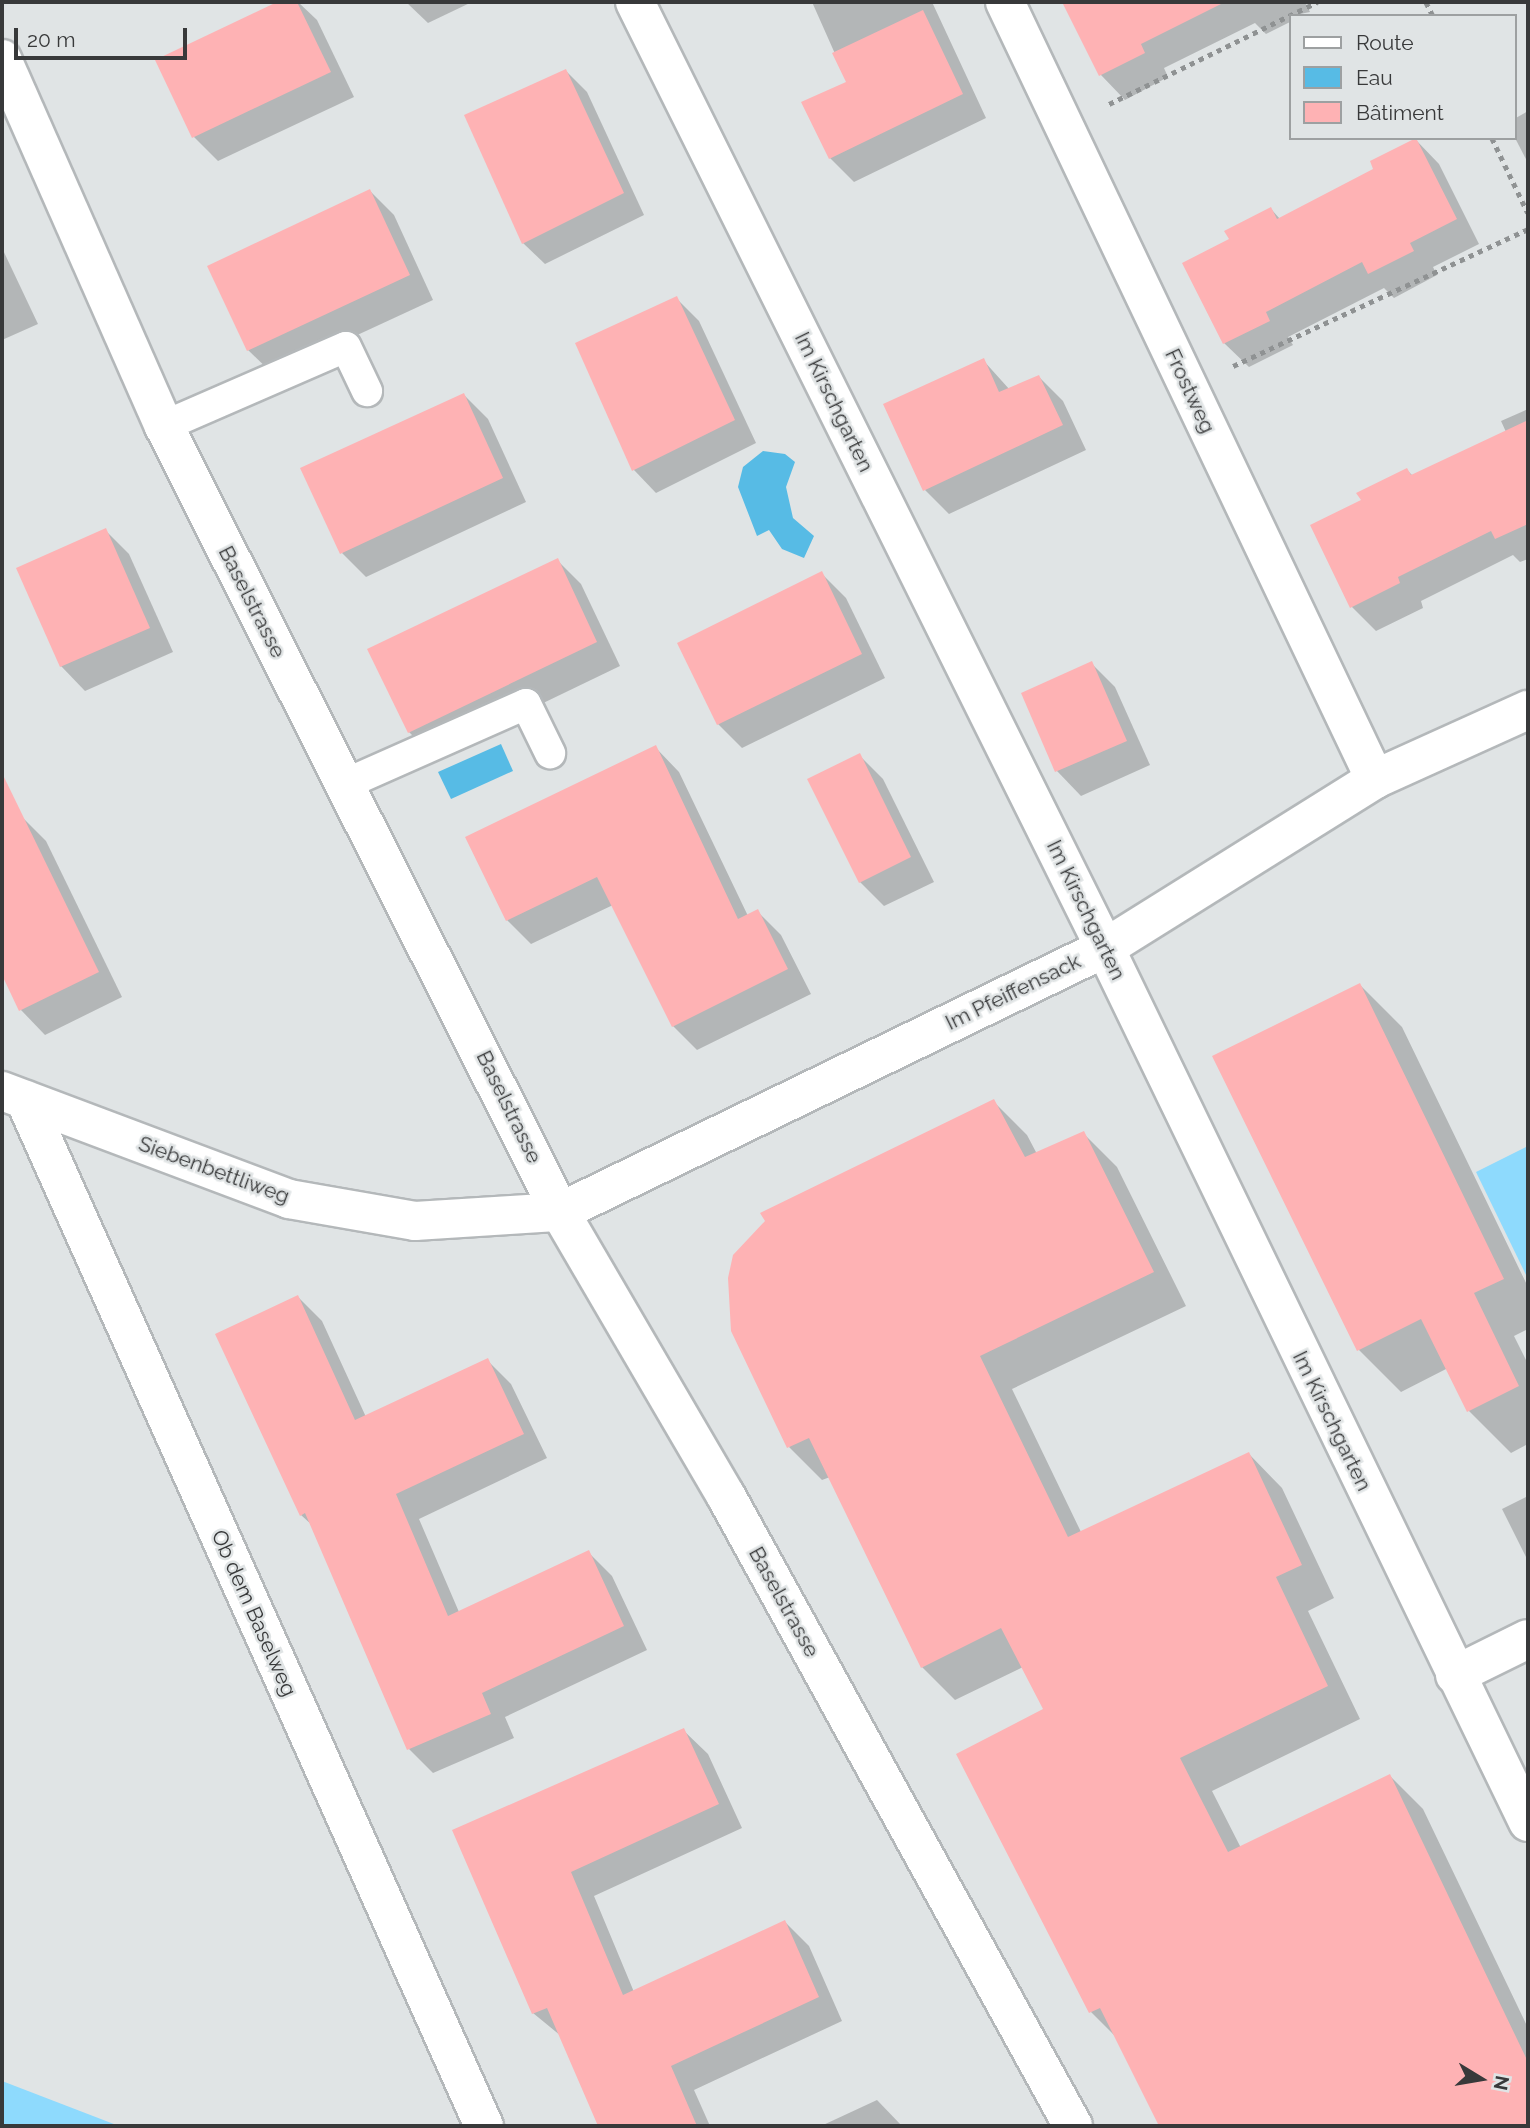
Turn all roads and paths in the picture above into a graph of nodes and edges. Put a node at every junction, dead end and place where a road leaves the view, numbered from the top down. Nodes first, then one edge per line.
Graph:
1 (635, 2) edge
2 (1005, 2) edge
3 (1317, 2) edge
4 (1292, 14) edge
5 (1288, 16) edge
6 (2, 59) edge
7 (1064, 125) junction
8 (1493, 140) edge
9 (1528, 213) edge
10 (1528, 229) edge
11 (1188, 387) junction
12 (367, 391) dead end
13 (164, 426) junction
14 (1528, 710) edge
15 (550, 753) dead end
16 (1375, 779) junction
17 (344, 785) junction
18 (1105, 948) junction
19 (13, 1096) edge
20 (560, 1212) junction
21 (1528, 1639) edge
22 (1455, 1675) junction
23 (1528, 1822) edge
24 (484, 2126) edge
25 (1073, 2126) edge

1 - 18 street, Im Kirschgarten
2 - 7 street, Frostweg
3 - 4 path
5 - 7 path
6 - 13 street, Baselstrasse
7 - 11 street, Frostweg
8 - 9 path
10 - 11 path
11 - 16 street, Frostweg
12 - 13 lane
13 - 17 street, Baselstrasse
14 - 16 street, Im Pfeiffensack
15 - 17 lane
16 - 18 street, Im Pfeiffensack
17 - 20 street, Baselstrasse
18 - 20 street, Im Pfeiffensack
18 - 22 street, Im Kirschgarten
19 - 20 street, Siebenbettliweg
19 - 24 street, Ob dem Baselweg
20 - 25 street, Baselstrasse
21 - 22 street
22 - 23 street, Im Kirschgarten

